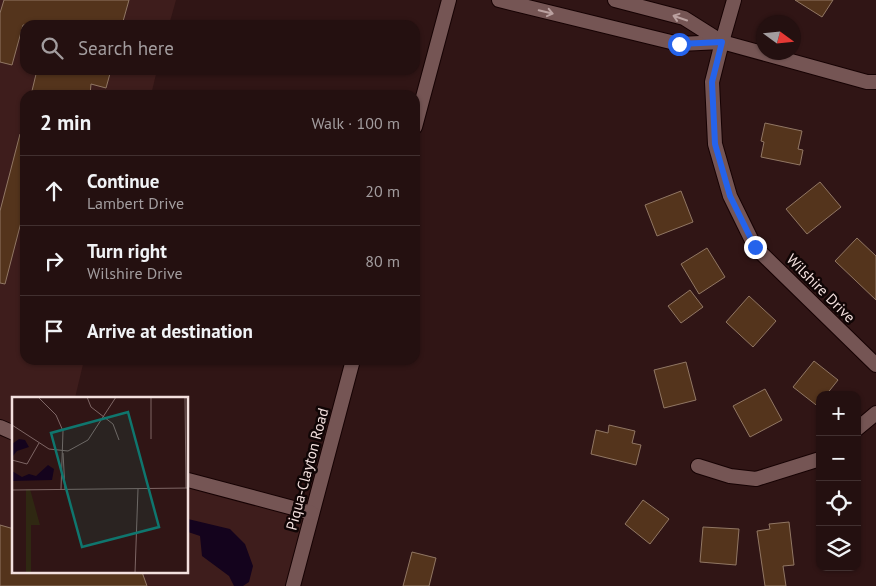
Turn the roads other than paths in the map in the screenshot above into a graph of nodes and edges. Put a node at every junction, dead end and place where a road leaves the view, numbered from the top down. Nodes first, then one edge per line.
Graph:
1 (449, 0) edge
2 (499, 0) edge
3 (615, 0) edge
4 (734, 0) edge
5 (722, 42) junction
6 (876, 82) edge
7 (420, 108) edge
8 (352, 365) edge
9 (876, 366) edge
10 (876, 413) edge
11 (0, 426) edge
12 (861, 426) edge
13 (12, 432) edge
14 (816, 460) edge
15 (698, 466) dead end
16 (189, 480) edge
17 (312, 513) junction
18 (293, 586) edge

1 - 7 street
2 -> 5 street
5 -> 3 street
4 - 5 street, Wilshire Drive
5 - 6 street
5 - 9 street, Wilshire Drive
8 - 17 street, Piqua-Clayton Road
10 - 12 street
11 - 13 street
14 - 15 street
16 - 17 street
17 - 18 street, Piqua-Clayton Road

